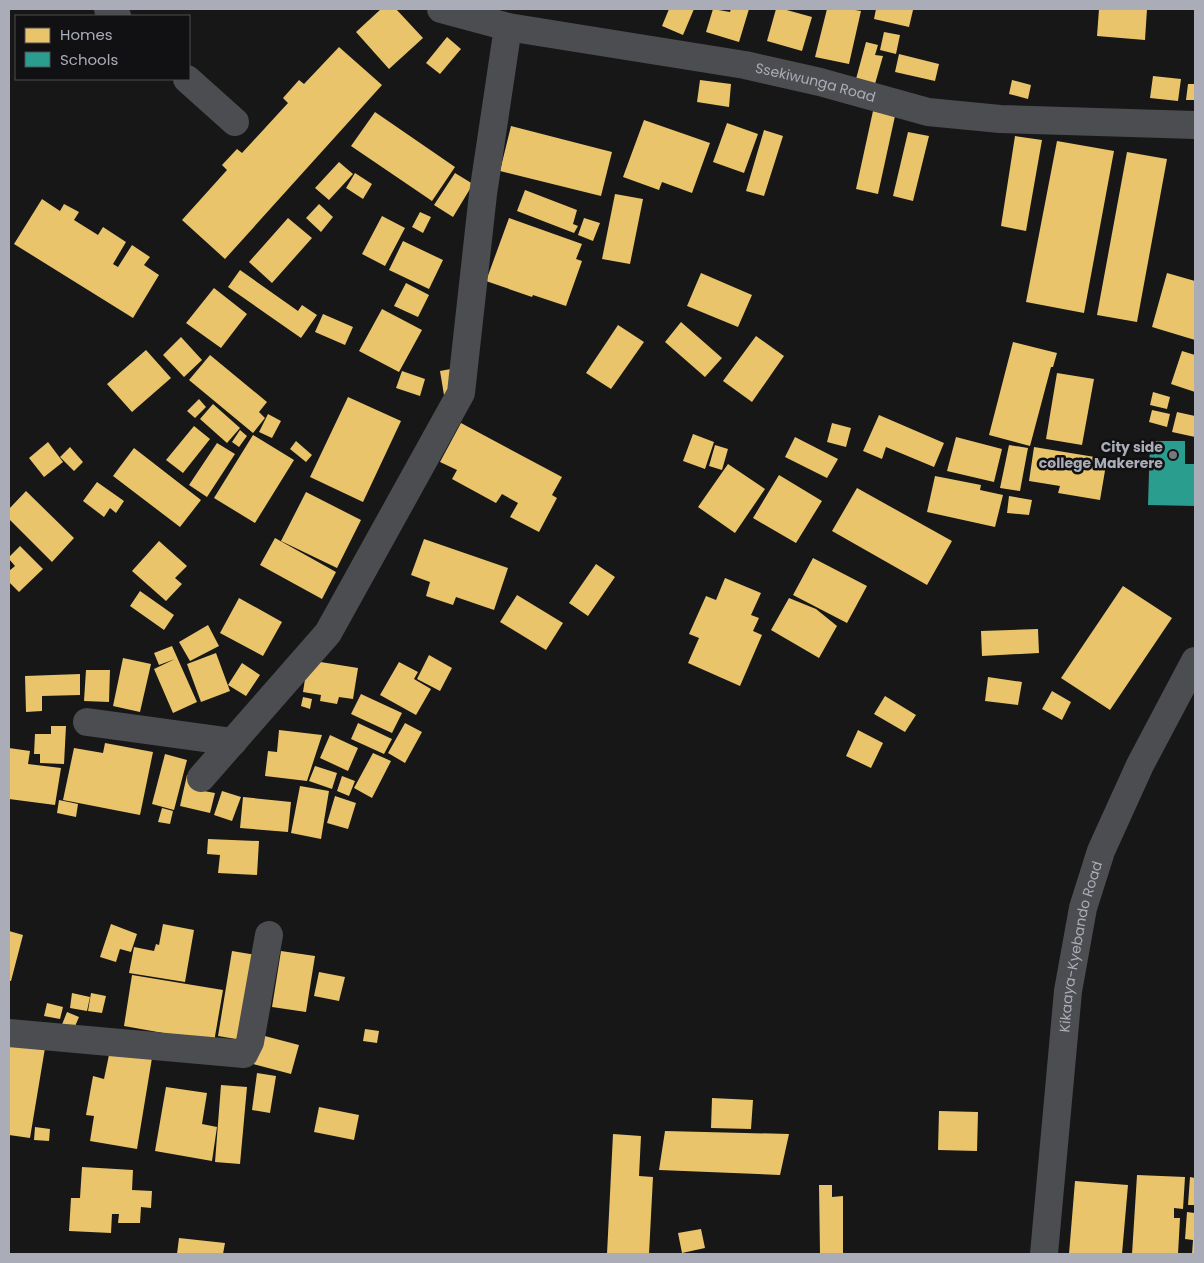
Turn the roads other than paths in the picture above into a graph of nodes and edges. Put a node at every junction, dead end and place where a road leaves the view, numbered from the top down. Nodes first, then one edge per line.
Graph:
1 (441, 9) edge
2 (508, 27) junction
3 (188, 80) edge
4 (235, 122) dead end
5 (1195, 124) edge
6 (1195, 661) edge
7 (87, 722) dead end
8 (232, 742) junction
9 (201, 778) dead end
10 (269, 935) dead end
11 (9, 1033) edge
12 (1044, 1254) edge

1 - 2 street, Ssekiwunga Road
2 - 5 street, Ssekiwunga Road
2 - 8 street
3 - 4 street
6 - 12 street, Kikaaya-Kyebando Road
7 - 8 street
8 - 9 street
10 - 11 street

